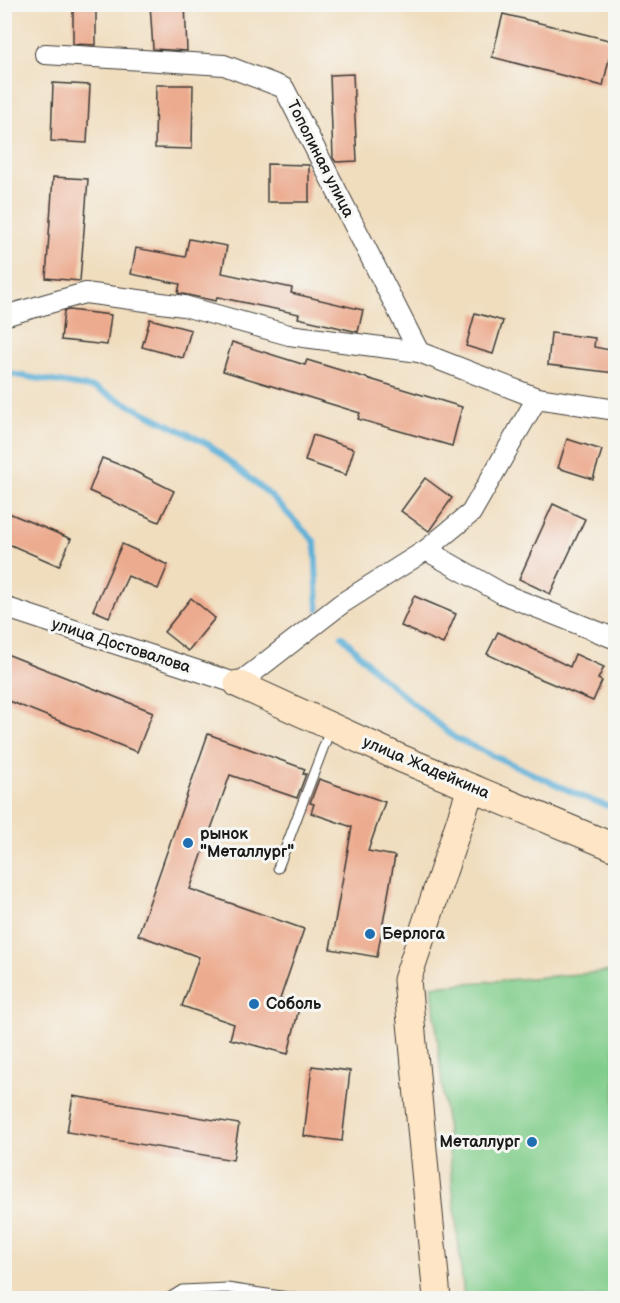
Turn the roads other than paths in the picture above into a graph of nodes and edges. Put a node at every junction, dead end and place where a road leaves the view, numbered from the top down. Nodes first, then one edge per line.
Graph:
1 (45, 54) dead end
2 (4, 316) edge
3 (419, 352) junction
4 (537, 398) junction
5 (615, 410) edge
6 (426, 550) junction
7 (4, 607) edge
8 (615, 639) edge
9 (238, 684) junction
10 (331, 726) junction
11 (471, 788) junction
12 (615, 848) edge
13 (278, 868) dead end
14 (169, 1299) edge
15 (295, 1299) edge
16 (437, 1299) edge

1 - 3 street, Тополиная улица
2 - 3 street
3 - 4 street
4 - 5 street
4 - 6 street
6 - 8 street
6 - 9 street
7 - 9 street, улица Достовалова
9 - 10 street, улица Жадейкина
10 - 11 street, улица Жадейкина
10 - 13 lane
11 - 12 street, улица Жадейкина
11 - 16 street
14 - 15 lane

